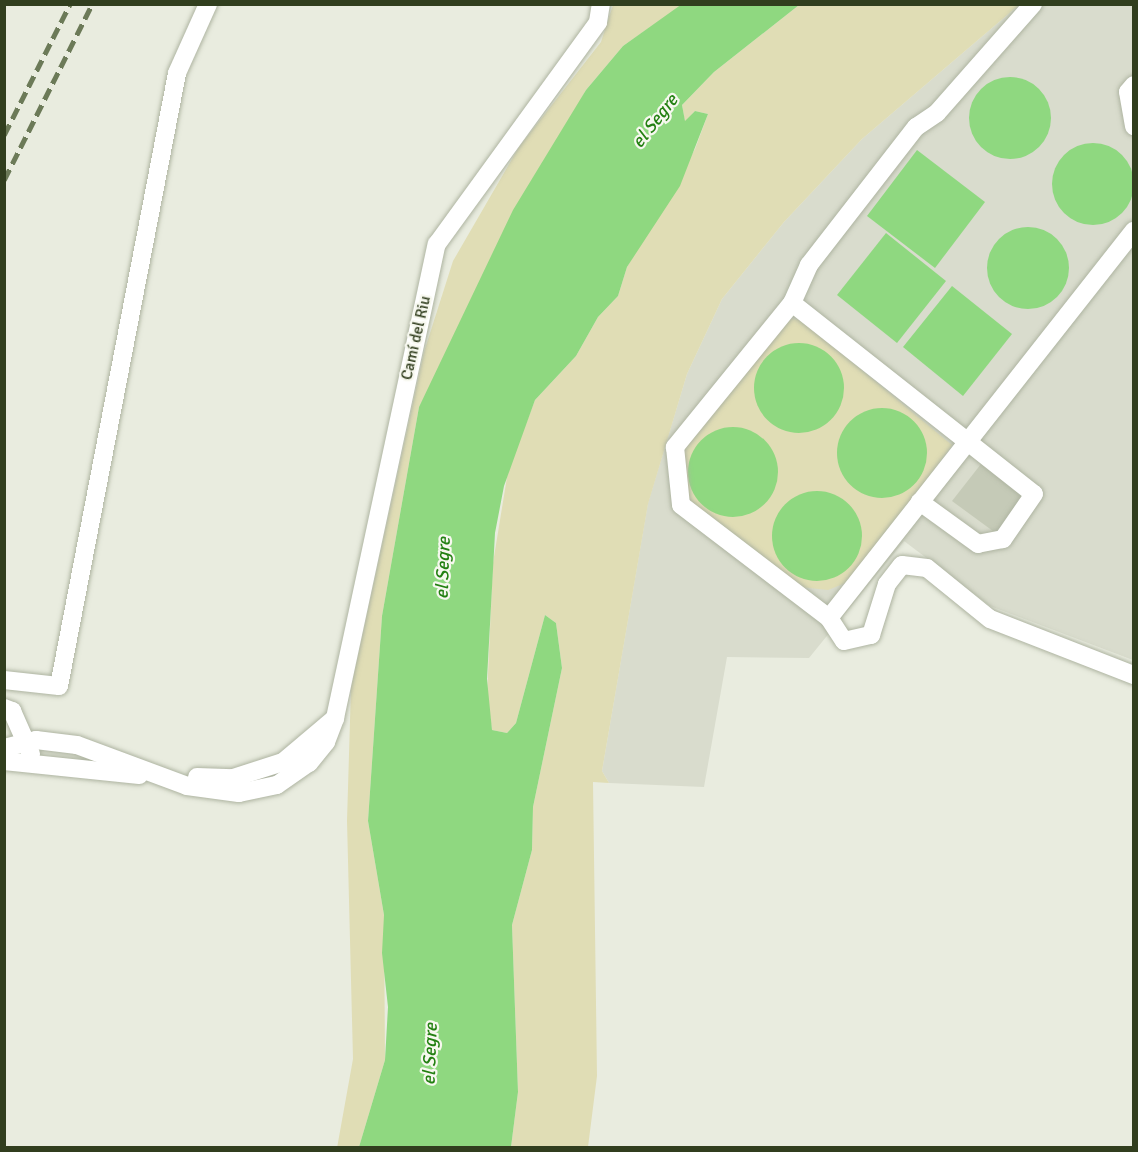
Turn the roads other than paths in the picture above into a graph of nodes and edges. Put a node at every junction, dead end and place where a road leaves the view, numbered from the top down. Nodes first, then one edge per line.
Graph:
1 (208, 4) edge
2 (601, 4) edge
3 (1033, 4) edge
4 (1134, 85) edge
5 (1134, 126) edge
6 (1134, 231) edge
7 (792, 303) junction
8 (968, 441) junction
9 (920, 502) junction
10 (832, 622) junction
11 (1134, 675) edge
12 (4, 680) edge
13 (4, 708) edge
14 (28, 742) junction
15 (4, 748) edge
16 (4, 761) edge
17 (34, 765) junction
18 (153, 776) junction

1 - 12 street
2 - 18 street, Camí del Riu
3 - 7 street
4 - 5 street
6 - 8 street
7 - 8 street
7 - 10 street
8 - 9 street
8 - 9 street
9 - 10 street
10 - 11 street
13 - 14 street
14 - 15 street
14 - 17 street
14 - 18 street
16 - 17 street
17 - 18 street

